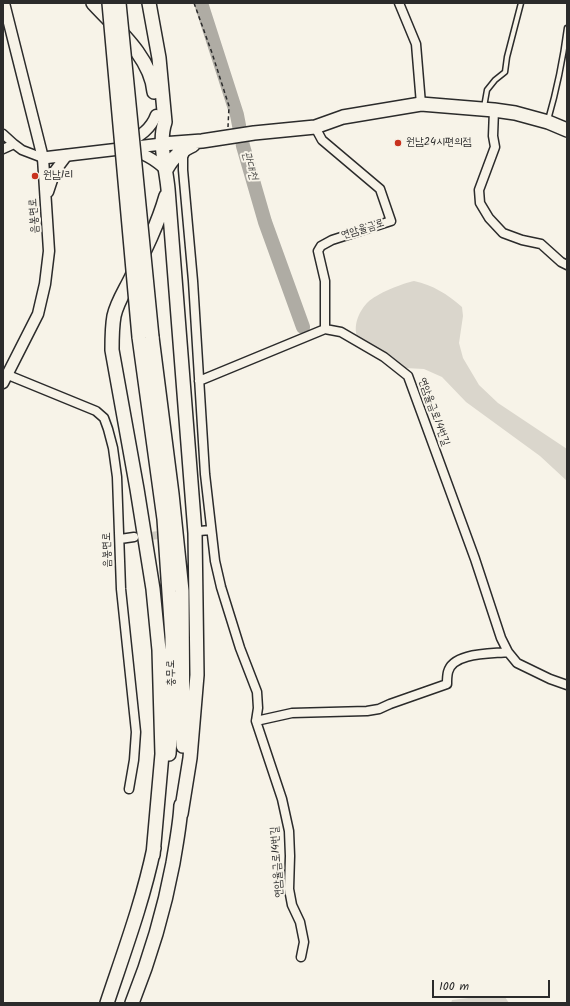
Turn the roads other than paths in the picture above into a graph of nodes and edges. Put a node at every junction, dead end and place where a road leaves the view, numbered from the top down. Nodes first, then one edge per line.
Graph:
1 (4, 3) edge
2 (93, 3) edge
3 (109, 3) edge
4 (119, 3) edge
5 (149, 3) edge
6 (399, 3) edge
7 (520, 3) edge
8 (567, 28) edge
9 (421, 104) junction
10 (489, 109) junction
11 (156, 115) junction
12 (548, 122) junction
13 (315, 127) junction
14 (567, 130) edge
15 (162, 131) junction
16 (3, 134) edge
17 (202, 141) junction
18 (14, 144) junction
19 (162, 144) junction
20 (188, 147) junction
21 (127, 148) junction
22 (3, 149) edge
23 (115, 149) junction
24 (67, 155) junction
25 (43, 158) junction
26 (166, 170) junction
27 (168, 189) junction
28 (46, 199) junction
29 (567, 265) edge
30 (326, 329) junction
31 (146, 337) junction
32 (5, 379) edge
33 (199, 381) junction
34 (211, 530) junction
35 (199, 531) tunnel mouth
36 (134, 537) tunnel mouth
37 (120, 539) junction
38 (508, 652) junction
39 (567, 685) edge
40 (256, 721) junction
41 (129, 789) dead end
42 (180, 814) junction
43 (153, 855) junction
44 (301, 957) dead end
45 (107, 1003) edge
46 (132, 1003) edge

1 - 25 street, 음봉면로
2 - 11 main road
3 - 31 main road, bridge
4 - 31 main road, bridge
5 - 15 main road
6 - 9 street
7 - 10 lane
8 - 12 lane
9 - 10 main road
9 - 13 main road
10 - 12 main road
10 - 29 street
11 - 15 main road
11 - 23 street
12 - 14 main road
13 - 17 main road
13 - 30 street, 연암율금로
15 - 19 main road
16 - 18 street
17 - 19 main road
17 - 20 main road
18 - 22 street
18 - 25 street
19 - 21 main road
19 - 26 main road
20 - 26 main road
20 - 33 street, 연암율금로14번길
21 - 23 main road
21 - 26 street
23 - 24 main road
24 - 25 main road
24 - 28 street
25 - 28 street, 음봉면로
26 - 27 main road
27 - 42 main road
27 - 43 main road
28 - 32 street, 음봉면로
30 - 33 street
30 - 38 street, 연암율금로14번길
31 - 42 main road, 충무로
31 - 43 main road, 충무로
32 - 37 street, 음봉면로
33 - 34 street, 연암율금로14번길
34 - 35 street
34 - 40 street, 연암율금로14번길
36 - 37 street
37 - 41 street, 음봉면로
38 - 39 street, 연암율금로14번길
38 - 40 street
40 - 44 street, 연암율금로14번길
42 - 46 main road, 충무로
43 - 45 main road, 충무로

